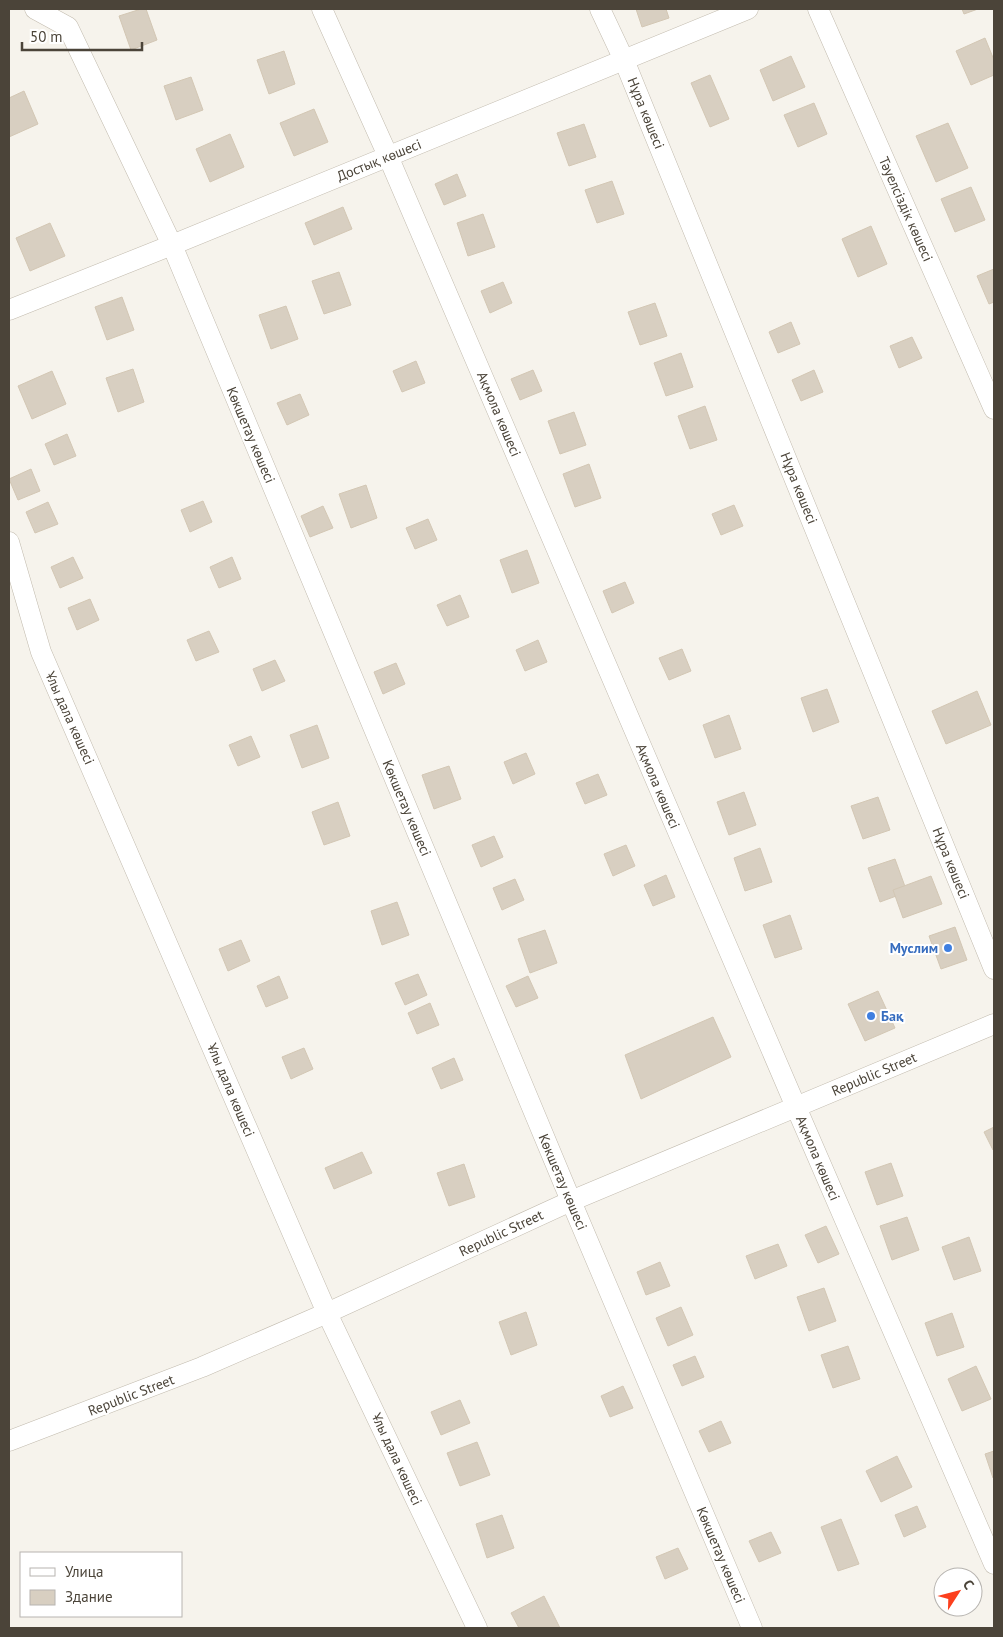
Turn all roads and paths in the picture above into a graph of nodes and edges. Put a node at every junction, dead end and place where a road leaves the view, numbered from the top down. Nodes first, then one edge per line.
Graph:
1 (35, 9) edge
2 (322, 9) edge
3 (600, 9) edge
4 (748, 9) edge
5 (818, 9) edge
6 (624, 60) junction
7 (388, 156) junction
8 (172, 245) junction
9 (9, 310) edge
10 (994, 409) edge
11 (9, 542) edge
12 (994, 969) edge
13 (994, 1024) edge
14 (796, 1107) junction
15 (571, 1201) junction
16 (327, 1313) junction
17 (9, 1442) edge
18 (994, 1560) edge
19 (477, 1628) edge
20 (752, 1628) edge

1 - 8 street, Көкшетау көшесі
2 - 7 street, Ақмола көшесі
3 - 6 street, Нұра көшесі
4 - 6 street, Достық көшесі
5 - 10 street, Тәуелсіздік көшесі
6 - 7 street, Достық көшесі
6 - 12 street, Нұра көшесі
7 - 8 street, Достық көшесі
7 - 14 street, Ақмола көшесі
8 - 9 street, Достық көшесі
8 - 15 street, Көкшетау көшесі
11 - 16 street, Ұлы дала көшесі
13 - 14 street, Republic Street
14 - 15 street, Republic Street
14 - 18 street, Ақмола көшесі
15 - 16 street, Republic Street
15 - 20 street, Көкшетау көшесі
16 - 17 street, Republic Street
16 - 19 street, Ұлы дала көшесі

